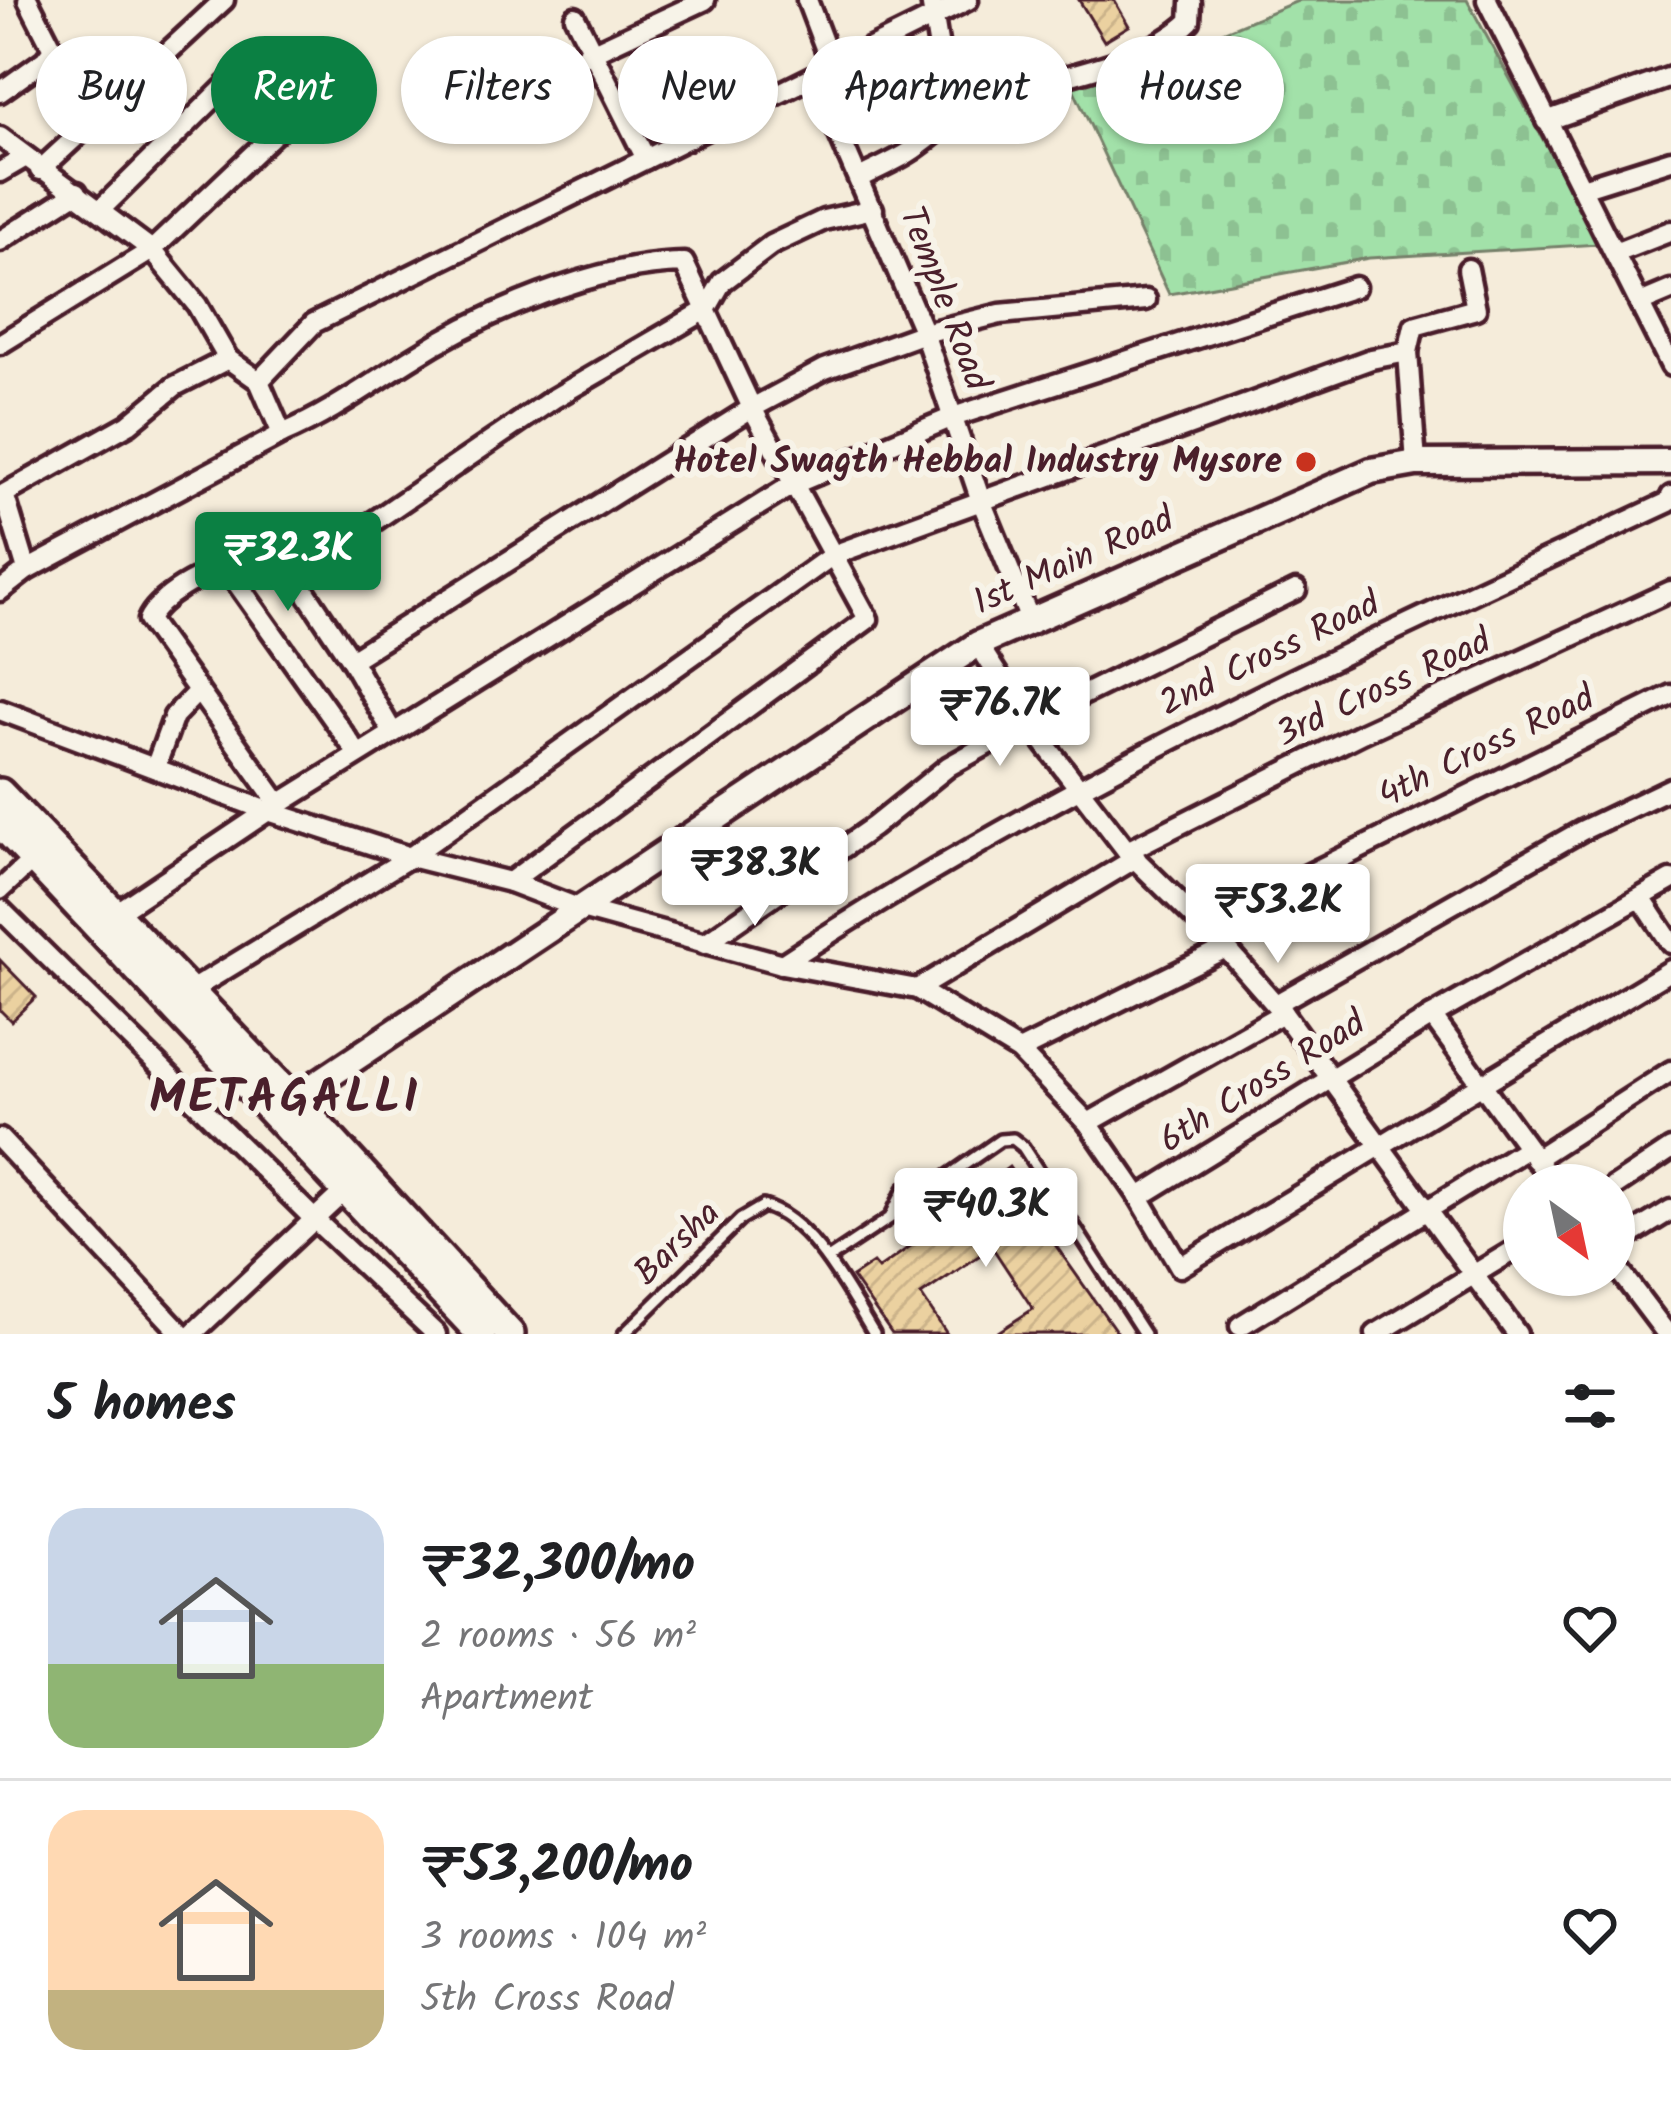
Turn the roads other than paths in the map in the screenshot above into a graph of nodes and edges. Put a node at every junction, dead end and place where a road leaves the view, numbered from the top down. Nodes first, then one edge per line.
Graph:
1 (28, 0) edge
2 (224, 0) edge
3 (705, 0) edge
4 (807, 0) edge
5 (968, 0) edge
6 (1193, 1) edge
7 (1490, 1) edge
8 (934, 8) edge
9 (574, 16) dead end
10 (583, 36) edge
11 (821, 36) edge
12 (885, 36) edge
13 (594, 53) edge
14 (594, 58) edge
15 (1072, 72) edge
16 (1671, 77) edge
17 (802, 81) edge
18 (0, 92) edge
19 (211, 101) edge
20 (1546, 121) junction
21 (0, 137) edge
22 (264, 144) edge
23 (844, 144) edge
24 (920, 144) edge
25 (646, 160) junction
26 (1671, 160) edge
27 (32, 164) junction
28 (0, 172) edge
29 (859, 178) junction
30 (1582, 188) junction
31 (77, 192) junction
32 (873, 209) junction
33 (100, 211) junction
34 (1671, 231) edge
35 (0, 241) edge
36 (152, 250) junction
37 (1615, 253) junction
38 (1468, 269) dead end
39 (1355, 287) dead end
40 (1671, 290) edge
41 (1146, 300) dead end
42 (1640, 304) junction
43 (706, 310) junction
44 (924, 333) junction
45 (0, 344) edge
46 (1408, 352) junction
47 (1668, 354) edge
48 (228, 359) junction
49 (259, 381) junction
50 (752, 408) junction
51 (953, 417) junction
52 (282, 434) junction
53 (1671, 462) edge
54 (1416, 463) junction
55 (791, 485) junction
56 (1671, 496) edge
57 (980, 498) junction
58 (833, 554) junction
59 (27, 570) junction
60 (1296, 590) dead end
61 (0, 591) edge
62 (1671, 591) edge
63 (1030, 620) junction
64 (978, 644) junction
65 (351, 660) junction
66 (198, 691) junction
67 (1671, 695) edge
68 (0, 710) edge
69 (1028, 722) junction
70 (393, 733) junction
71 (358, 754) junction
72 (155, 768) junction
73 (1671, 788) edge
74 (1077, 789) junction
75 (0, 793) edge
76 (273, 807) junction
77 (0, 823) edge
78 (42, 851) junction
79 (1131, 854) junction
80 (410, 857) junction
81 (1671, 880) edge
82 (510, 882) junction
83 (0, 890) edge
84 (1641, 898) junction
85 (578, 908) junction
86 (0, 909) edge
87 (116, 913) junction
88 (1204, 926) junction
89 (1671, 943) edge
90 (704, 944) junction
91 (1226, 948) junction
92 (782, 964) junction
93 (1671, 970) edge
94 (916, 989) junction
95 (188, 992) junction
96 (1279, 1008) junction
97 (1432, 1016) junction
98 (1018, 1051) junction
99 (1671, 1071) edge
100 (1330, 1083) junction
101 (1483, 1086) junction
102 (282, 1107) junction
103 (1088, 1124) junction
104 (0, 1139) edge
105 (1378, 1147) junction
106 (1671, 1149) edge
107 (1531, 1154) junction
108 (1539, 1164) edge
109 (1635, 1173) edge
110 (354, 1182) junction
111 (1139, 1197) junction
112 (1426, 1210) junction
113 (1671, 1210) edge
114 (314, 1219) junction
115 (1635, 1232) edge
116 (1503, 1257) edge
117 (827, 1259) junction
118 (1474, 1274) junction
119 (1635, 1289) edge
120 (1665, 1324) edge
121 (1240, 1326) dead end
122 (182, 1334) edge
123 (191, 1334) edge
124 (436, 1334) edge
125 (481, 1334) edge
126 (510, 1334) edge
127 (624, 1334) edge
128 (874, 1334) edge
129 (1144, 1334) edge
130 (1376, 1334) edge
131 (1517, 1334) edge

1 - 18 street
2 - 27 street
3 - 13 street
4 - 11 street, Temple Road
5 - 8 street
6 - 15 street
7 - 20 street
8 - 12 street
9 - 10 street
14 - 25 street
16 - 20 street
17 - 25 street
19 - 33 street
20 - 30 street
21 - 27 street
22 - 36 street
23 - 29 street, Temple Road
24 - 29 street
25 - 49 street
26 - 30 street
27 - 28 street
27 - 31 street
29 - 32 street, Temple Road
30 - 37 street
31 - 33 street
31 - 35 street
32 - 43 street
32 - 44 street, Temple Road
33 - 36 street
34 - 37 street
36 - 45 street
36 - 48 street
37 - 42 street
38 - 46 street
39 - 51 street
40 - 42 street
41 - 44 street
42 - 47 street
43 - 50 street
43 - 52 street
43 - 65 street
44 - 50 street
44 - 51 street, Temple Road
46 - 54 street
46 - 57 street
48 - 49 street
48 - 59 street
49 - 52 street
50 - 55 street
50 - 65 street
51 - 55 street
51 - 57 street, Temple Road
52 - 59 street
53 - 54 street, 1st Main Road
54 - 63 street, 1st Main Road
55 - 58 street
55 - 70 street
56 - 74 street, 2nd Cross Road
57 - 58 street
57 - 63 street, Temple Road
58 - 80 street
58 - 82 street
59 - 61 street
60 - 69 street
62 - 79 street, 3rd Cross Road
63 - 64 street, 1st Main Road
64 - 69 street
64 - 85 street, 1st Main Road
65 - 70 street
66 - 71 street
66 - 72 street
66 - 76 street
67 - 88 street, 4th Cross Road
68 - 72 street
69 - 74 street
69 - 90 street
70 - 71 street
71 - 76 street
72 - 76 street
73 - 96 street
74 - 79 street
74 - 92 street, 2nd Cross Road
75 - 78 main road
76 - 80 street
76 - 87 street
77 - 78 main road
78 - 83 street
78 - 87 main road
78 - 102 main road
79 - 88 street
79 - 94 street, 3rd Cross Road
80 - 82 street
80 - 95 street
81 - 84 street, 6th Cross Road
82 - 85 street
84 - 89 street
84 - 97 street, 6th Cross Road
85 - 90 street
85 - 102 street, 1st Main Road
86 - 114 street
87 - 95 main road
88 - 91 street
90 - 92 street
91 - 96 street
91 - 98 street
92 - 94 street
93 - 101 street
94 - 98 street
95 - 102 main road
96 - 100 street
96 - 103 street
97 - 100 street, 6th Cross Road
97 - 101 street
98 - 103 street
99 - 107 street
100 - 105 street
100 - 111 street, 6th Cross Road
101 - 105 street
101 - 107 street
102 - 110 main road
103 - 111 street
104 - 122 street
105 - 111 street
105 - 112 street
106 - 109 street
107 - 108 street
107 - 112 street
110 - 114 street
110 - 125 main road
110 - 126 main road
112 - 118 street
112 - 121 street
113 - 115 street
114 - 123 street
114 - 124 street
116 - 118 street
117 - 127 lane, Barsha
117 - 128 lane, Barsha
117 - 129 lane
118 - 130 street
118 - 131 street
119 - 120 street

